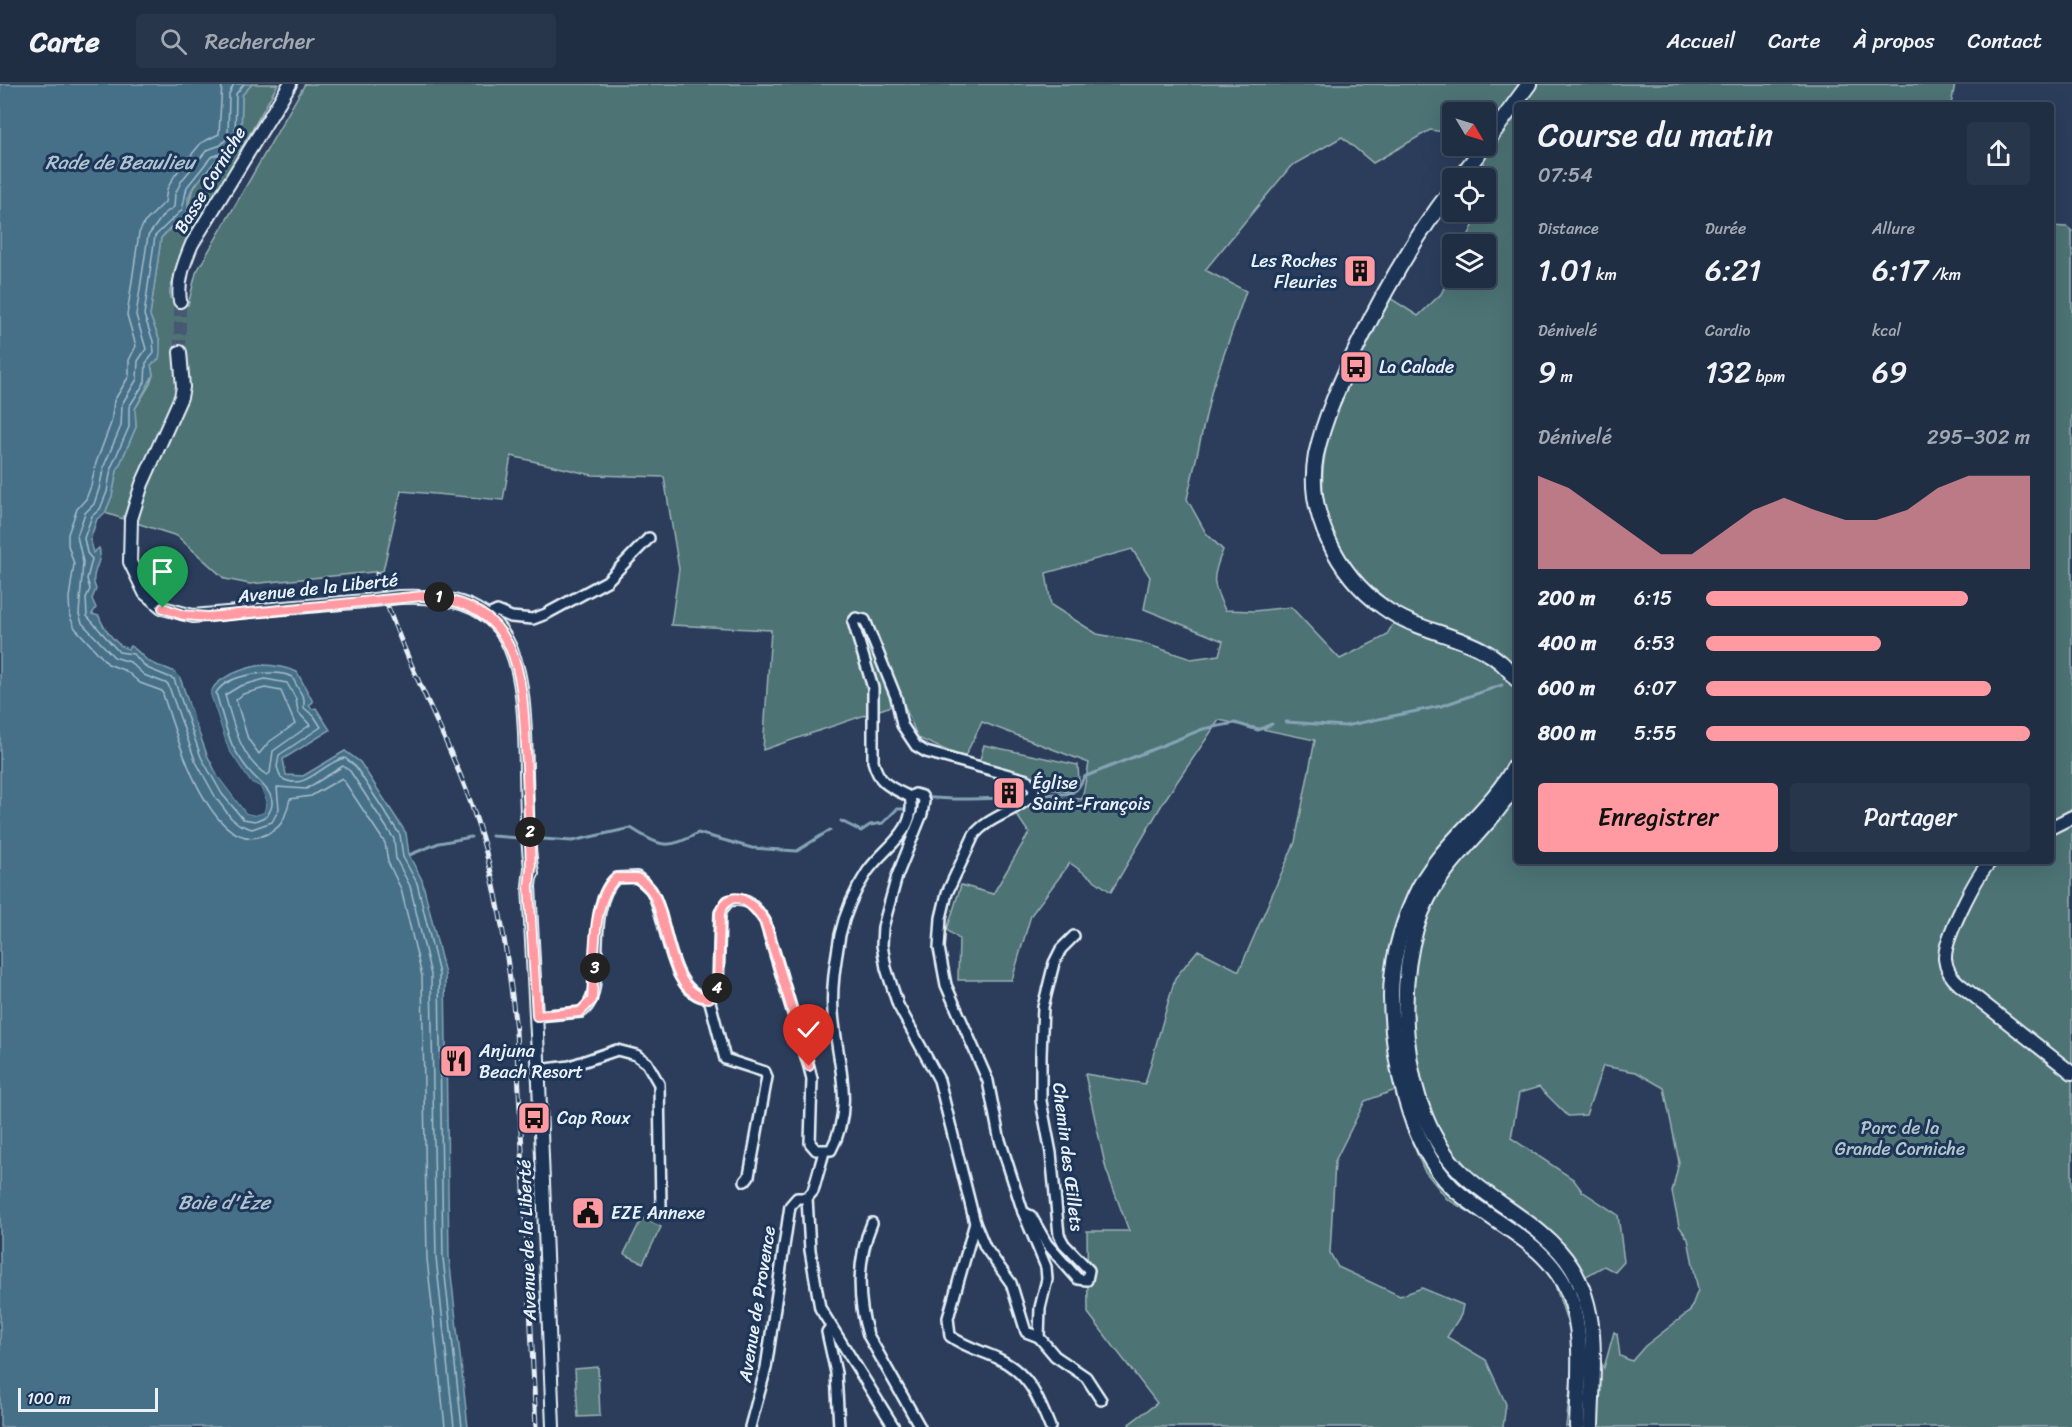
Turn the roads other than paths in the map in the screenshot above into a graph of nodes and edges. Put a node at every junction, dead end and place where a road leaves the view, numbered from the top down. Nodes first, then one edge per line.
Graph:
1 (290, 84) edge
2 (1529, 84) edge
3 (1516, 102) edge
4 (1514, 104) edge
5 (1496, 129) edge
6 (1442, 203) edge
7 (180, 301) tunnel mouth
8 (180, 352) tunnel mouth
9 (649, 538) dead end
10 (486, 616) junction
11 (1503, 665) junction
12 (1514, 677) edge
13 (1514, 687) edge
14 (1514, 767) edge
15 (1514, 786) edge
16 (910, 797) junction
17 (2072, 817) edge
18 (2054, 826) edge
19 (1989, 864) edge
20 (1074, 936) dead end
21 (709, 998) junction
22 (537, 1016) junction
23 (539, 1070) junction
24 (2072, 1073) edge
25 (1419, 1099) junction
26 (824, 1152) junction
27 (745, 1181) dead end
28 (807, 1198) junction
29 (661, 1206) dead end
30 (1477, 1207) junction
31 (1023, 1212) junction
32 (872, 1223) dead end
33 (975, 1223) junction
34 (1530, 1227) junction
35 (830, 1328) junction
36 (1039, 1337) junction
37 (1101, 1400) dead end
38 (553, 1427) edge
39 (750, 1427) edge
40 (839, 1427) edge
41 (894, 1427) edge
42 (920, 1427) edge
43 (1050, 1427) edge
44 (1577, 1427) edge
45 (1591, 1427) edge

1 - 7 main road, Basse Corniche
2 - 3 main road
4 - 5 main road
6 - 11 main road
8 - 10 main road, Avenue de la Liberté, bridge
9 - 10 street
10 - 22 main road, Avenue de la Liberté
11 - 12 main road
11 - 13 main road
14 - 30 main road
15 - 25 main road
16 - 26 street, Avenue de Provence
16 - 31 street
16 - 33 street
17 - 18 main road
19 - 24 main road
20 - 31 street, Chemin des Œillets
21 - 22 street
21 - 26 street
21 - 27 street
22 - 23 main road, Avenue de la Liberté
23 - 29 street
23 - 38 main road, Avenue de la Liberté
25 - 30 main road
25 - 34 main road
26 - 28 street, Avenue de Provence
28 - 35 street, Avenue de Provence
28 - 39 street, Avenue de Provence
30 - 34 main road
30 - 44 main road
31 - 36 street
32 - 42 street
33 - 36 street
33 - 43 street
34 - 45 main road
35 - 40 street
35 - 41 street, Avenue de Provence
36 - 37 street

